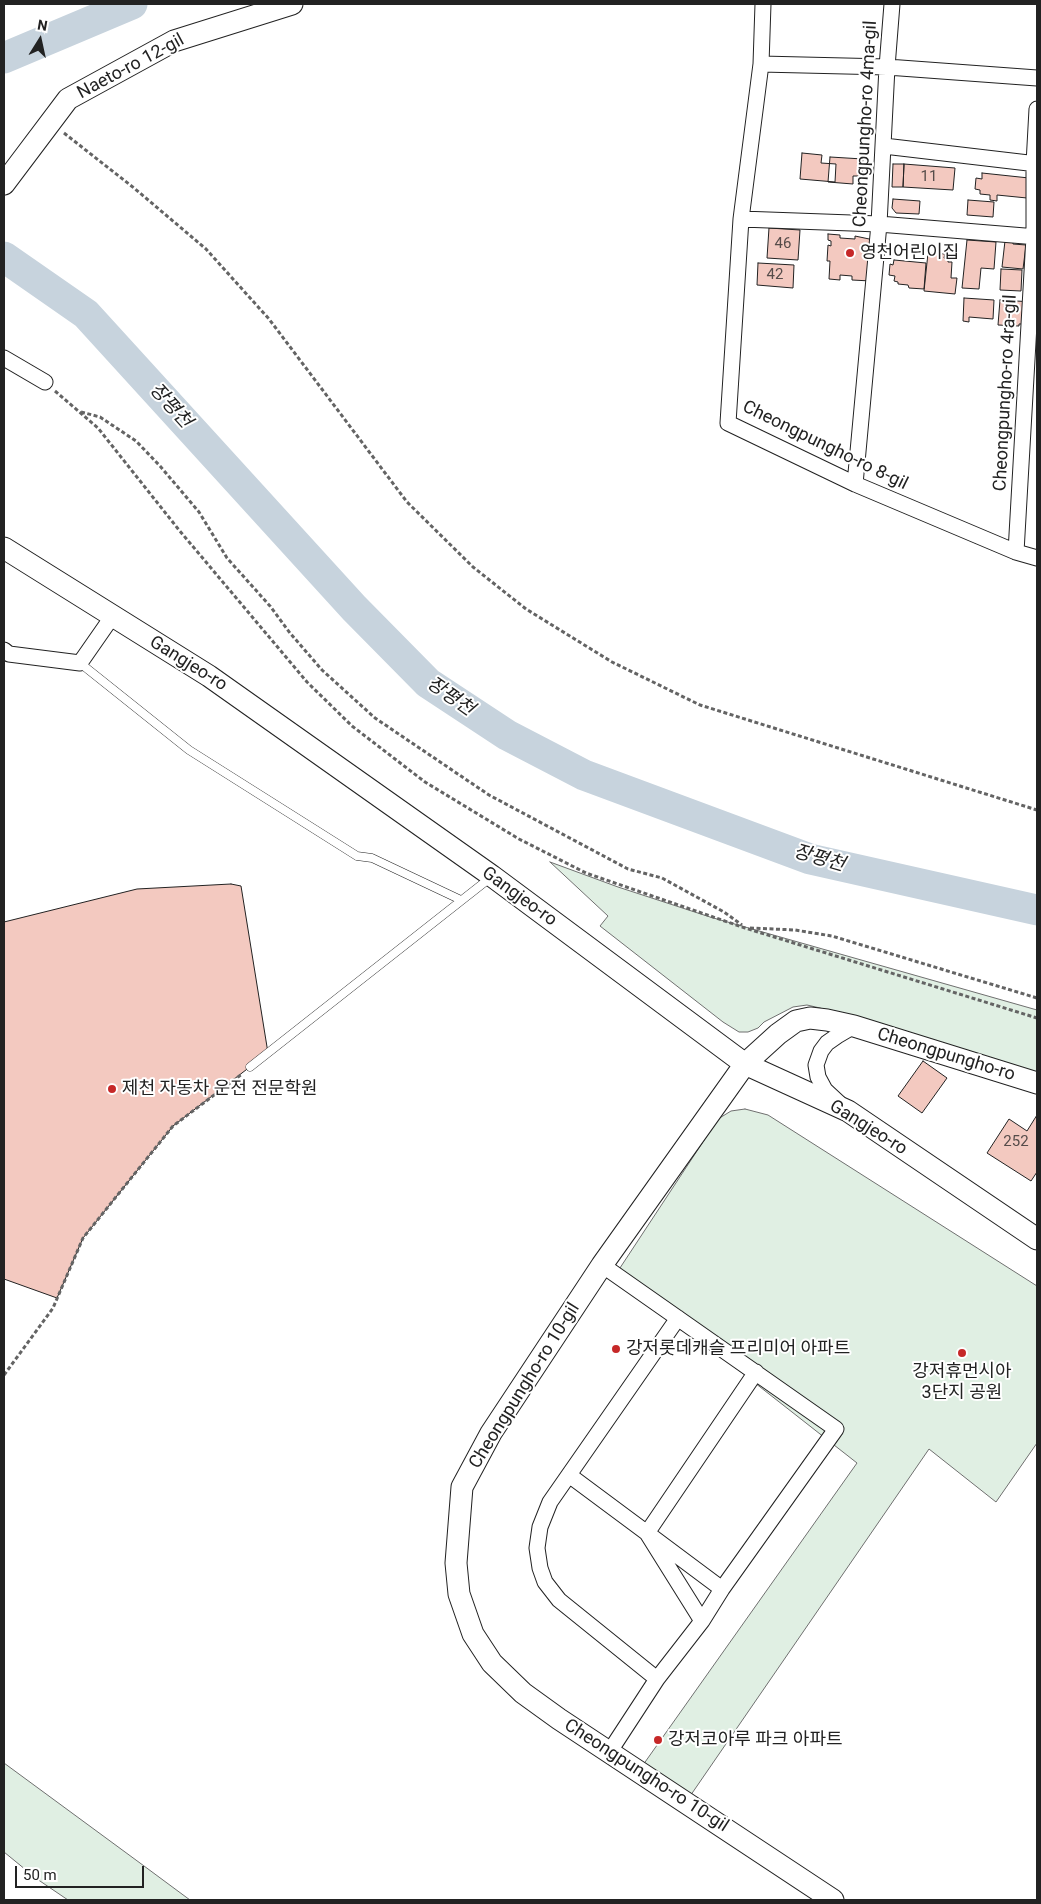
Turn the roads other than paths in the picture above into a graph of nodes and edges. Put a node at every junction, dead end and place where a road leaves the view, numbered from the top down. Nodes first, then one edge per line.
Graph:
1 (292, 4) edge
2 (763, 4) edge
3 (892, 4) edge
4 (761, 64) junction
5 (886, 67) junction
6 (1037, 78) edge
7 (1037, 109) edge
8 (884, 146) junction
9 (1036, 164) edge
10 (4, 184) edge
11 (741, 219) junction
12 (879, 224) junction
13 (1036, 237) edge
14 (4, 358) edge
15 (45, 382) road end
16 (855, 484) junction
17 (4, 548) edge
18 (1016, 552) junction
19 (1037, 558) edge
20 (112, 617) junction
21 (4, 650) edge
22 (80, 663) junction
23 (492, 876) junction
24 (462, 900) junction
25 (854, 1026) junction
26 (745, 1064) junction
27 (250, 1067) road end
28 (1037, 1083) edge
29 (848, 1111) junction
30 (1037, 1239) edge
31 (602, 1265) junction
32 (678, 1318) junction
33 (756, 1372) junction
34 (569, 1475) junction
35 (647, 1533) junction
36 (722, 1589) junction
37 (702, 1621) junction
38 (657, 1679) junction
39 (610, 1752) junction
40 (833, 1900) edge

1 - 10 street, Naeto-ro 12-gil
2 - 4 street, Cheongpungho-ro 8-gil
3 - 5 street, Cheongpungho-ro 4ma-gil
4 - 5 street
4 - 11 street, Cheongpungho-ro 8-gil
5 - 6 street
5 - 8 street, Cheongpungho-ro 4ma-gil
7 - 9 street, Cheongpungho-ro 4ra-gil
8 - 9 street
8 - 12 street, Cheongpungho-ro 4ma-gil
9 - 13 street, Cheongpungho-ro 4ra-gil
11 - 12 street
11 - 16 street, Cheongpungho-ro 8-gil
12 - 13 street
12 - 16 street, Cheongpungho-ro 4ma-gil
13 - 18 street, Cheongpungho-ro 4ra-gil
14 - 15 street
16 - 18 street, Cheongpungho-ro 8-gil
17 - 20 street, Gangjeo-ro
18 - 19 street, Cheongpungho-ro 8-gil
20 - 22 street
20 - 23 street, Gangjeo-ro
21 - 22 street
22 - 24 lane
23 - 24 lane
23 - 26 street, Gangjeo-ro
24 - 27 lane
25 - 26 street, Cheongpungho-ro
25 - 28 street, Cheongpungho-ro
25 - 29 street, Cheongpungho-ro
26 - 29 street, Gangjeo-ro
26 - 31 street, Cheongpungho-ro 10-gil
29 - 30 street, Gangjeo-ro
31 - 32 street
31 - 39 street, Cheongpungho-ro 10-gil
32 - 33 street
32 - 34 street
33 - 35 street
33 - 36 street
34 - 35 street
34 - 38 street
35 - 36 street
35 - 37 street
36 - 37 street
37 - 38 street
38 - 39 street
39 - 40 street, Cheongpungho-ro 10-gil

